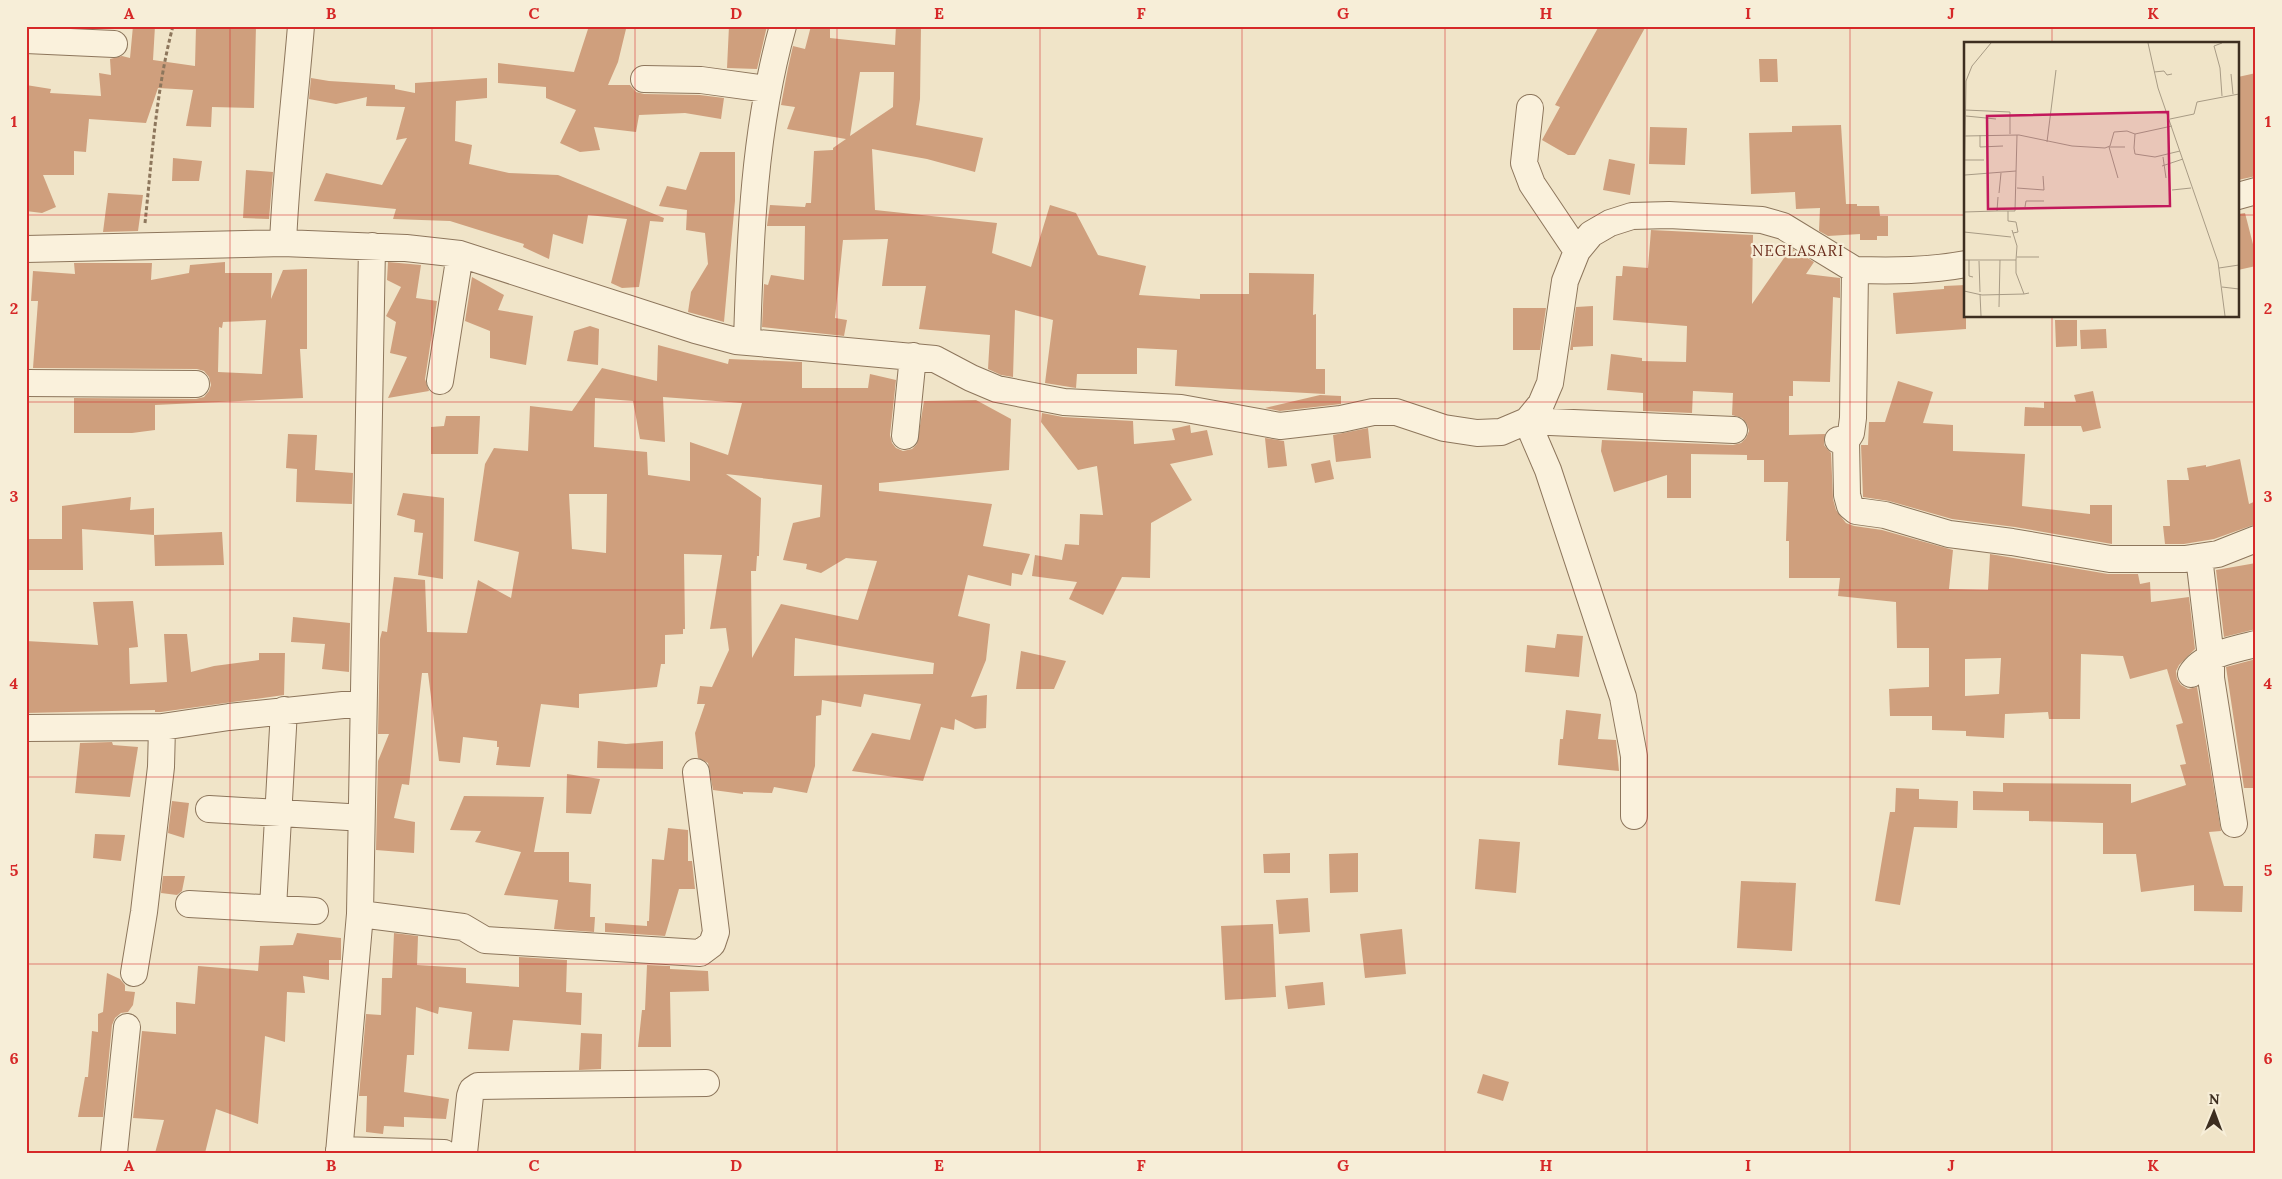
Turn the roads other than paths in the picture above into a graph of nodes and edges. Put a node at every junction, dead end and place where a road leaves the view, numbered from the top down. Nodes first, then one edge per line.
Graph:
1 (301, 26) edge
2 (783, 26) edge
3 (26, 40) edge
4 (114, 44) dead end
5 (644, 79) dead end
6 (768, 89) junction
7 (1530, 108) dead end
8 (2256, 191) edge
9 (2240, 195) edge
10 (283, 243) junction
11 (372, 246) junction
12 (26, 249) edge
13 (1577, 251) junction
14 (460, 254) junction
15 (1964, 264) edge
16 (1854, 270) junction
17 (747, 342) junction
18 (913, 356) junction
19 (440, 381) dead end
20 (26, 383) edge
21 (196, 384) dead end
22 (1527, 421) junction
23 (1734, 430) dead end
24 (904, 436) dead end
25 (2256, 539) edge
26 (2199, 557) junction
27 (2256, 644) edge
28 (2211, 658) junction
29 (2191, 674) dead end
30 (362, 702) junction
31 (284, 710) junction
32 (162, 727) junction
33 (26, 728) edge
34 (696, 772) dead end
35 (209, 809) dead end
36 (278, 813) junction
37 (348, 816) dead end
38 (1634, 816) dead end
39 (2234, 824) dead end
40 (189, 904) dead end
41 (272, 908) junction
42 (314, 911) dead end
43 (360, 914) junction
44 (134, 972) dead end
45 (127, 1027) dead end
46 (706, 1083) dead end
47 (339, 1151) edge
48 (114, 1153) edge
49 (444, 1153) edge
50 (464, 1153) edge

1 - 10 street
2 - 6 street
3 - 4 street
5 - 6 street
6 - 17 street
7 - 13 street
8 - 9 street
10 - 11 street
10 - 12 street
11 - 14 street
11 - 30 street
13 - 16 street
13 - 22 street
14 - 17 street
14 - 19 street
15 - 16 street
16 - 26 street
17 - 18 street
18 - 22 street
18 - 24 street
20 - 21 street
22 - 23 street
22 - 38 street
25 - 26 street
26 - 28 street
27 - 28 street
28 - 29 street
28 - 39 street
30 - 31 street
30 - 43 street
31 - 32 street
31 - 36 street
32 - 33 street
32 - 44 street
34 - 43 street
35 - 36 street
36 - 37 street
36 - 41 street
40 - 41 street
41 - 42 street
43 - 47 street
45 - 48 street
46 - 50 street
47 - 49 street

